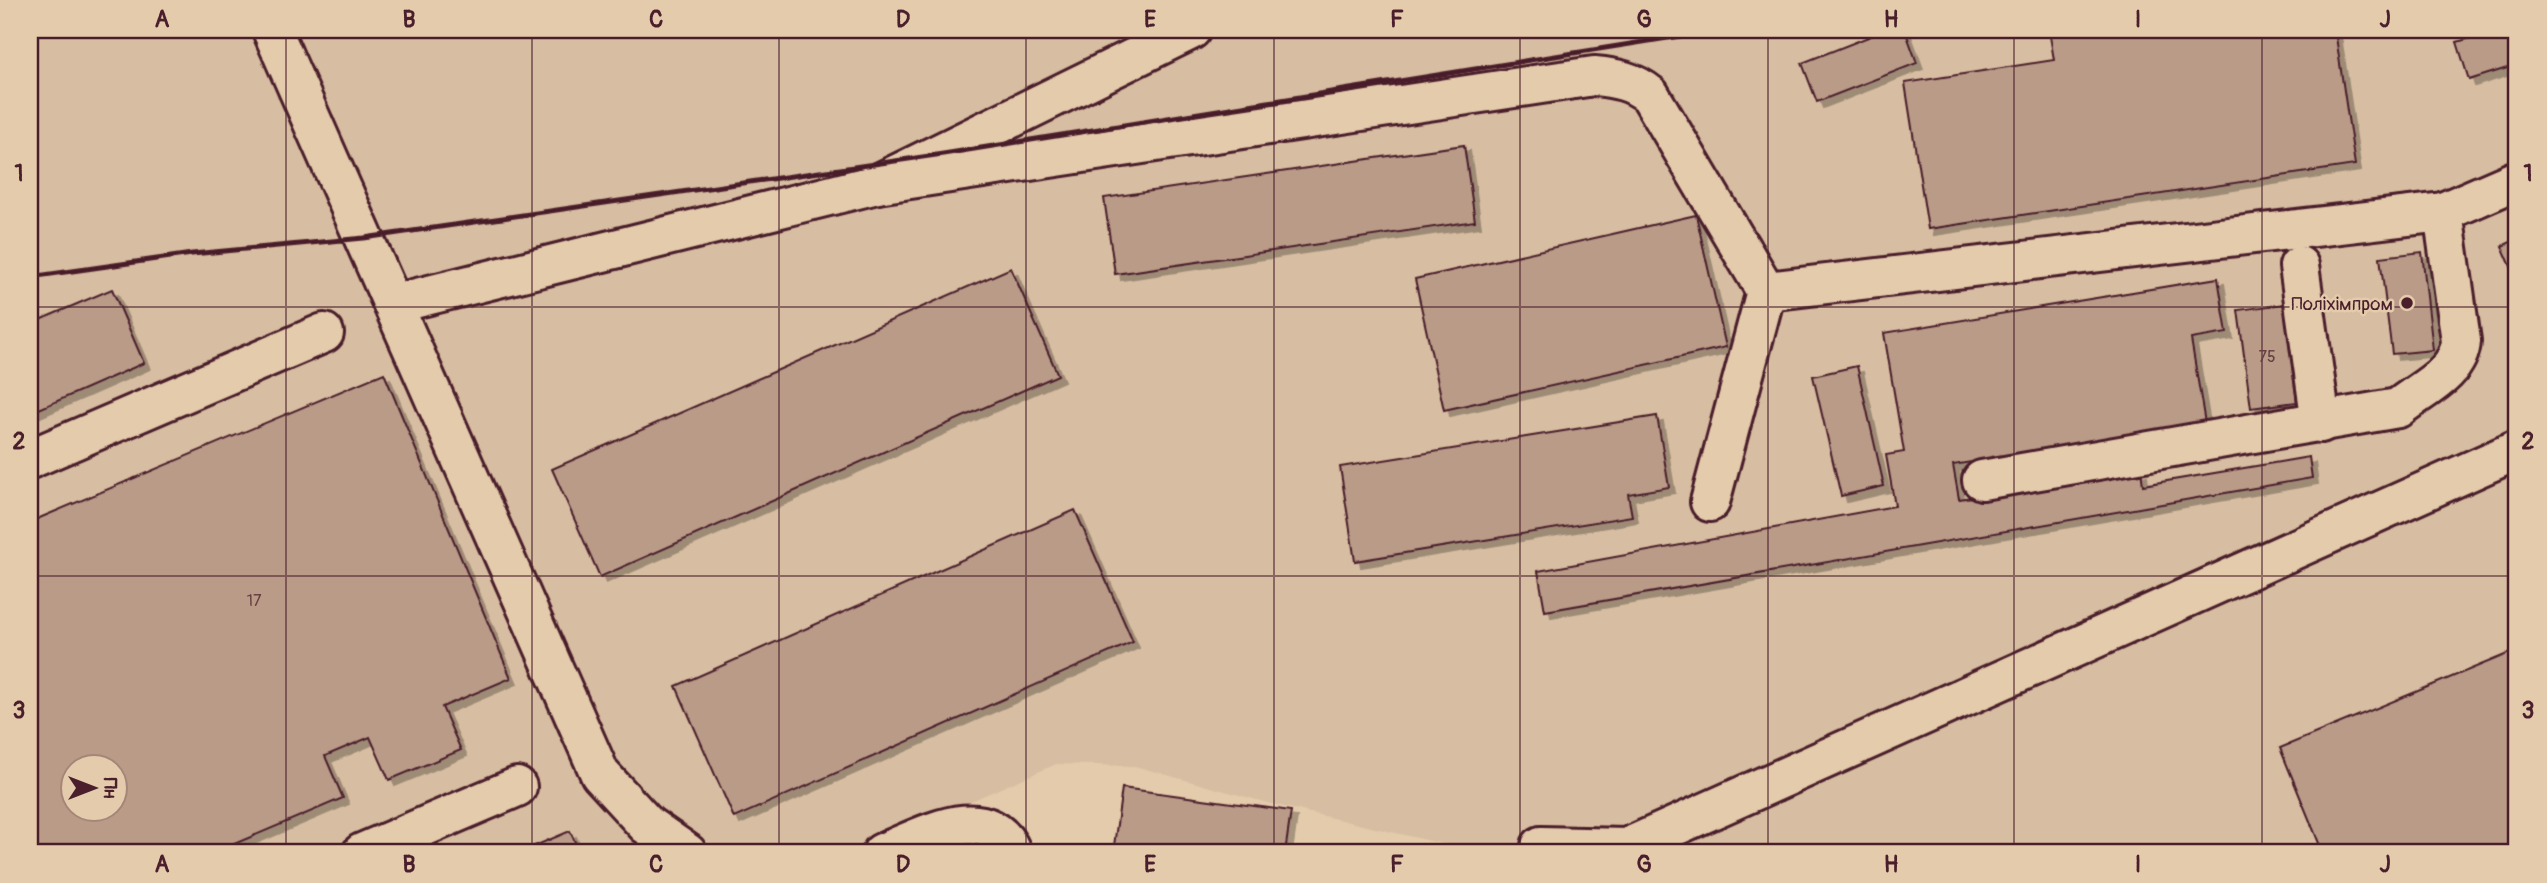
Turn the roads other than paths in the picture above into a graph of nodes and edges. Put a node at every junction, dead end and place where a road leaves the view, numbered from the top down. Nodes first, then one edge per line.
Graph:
1 (272, 30) edge
2 (1191, 30) edge
3 (2517, 180) edge
4 (877, 184) junction
5 (2444, 212) junction
6 (2299, 266) dead end
7 (1766, 291) junction
8 (393, 304) junction
9 (324, 333) dead end
10 (2321, 423) junction
11 (2517, 450) edge
12 (30, 459) edge
13 (1982, 480) dead end
14 (1710, 502) dead end
15 (517, 787) dead end
16 (1541, 846) dead end
17 (362, 853) edge
18 (687, 853) edge
19 (882, 853) edge
20 (1012, 853) edge

1 - 8 lane
2 - 4 lane
3 - 5 lane
4 - 7 lane
4 - 8 lane
5 - 7 lane
5 - 10 lane
6 - 10 lane
7 - 14 lane
8 - 18 lane
9 - 12 lane
10 - 13 lane
11 - 16 lane
15 - 17 lane
19 - 20 lane

